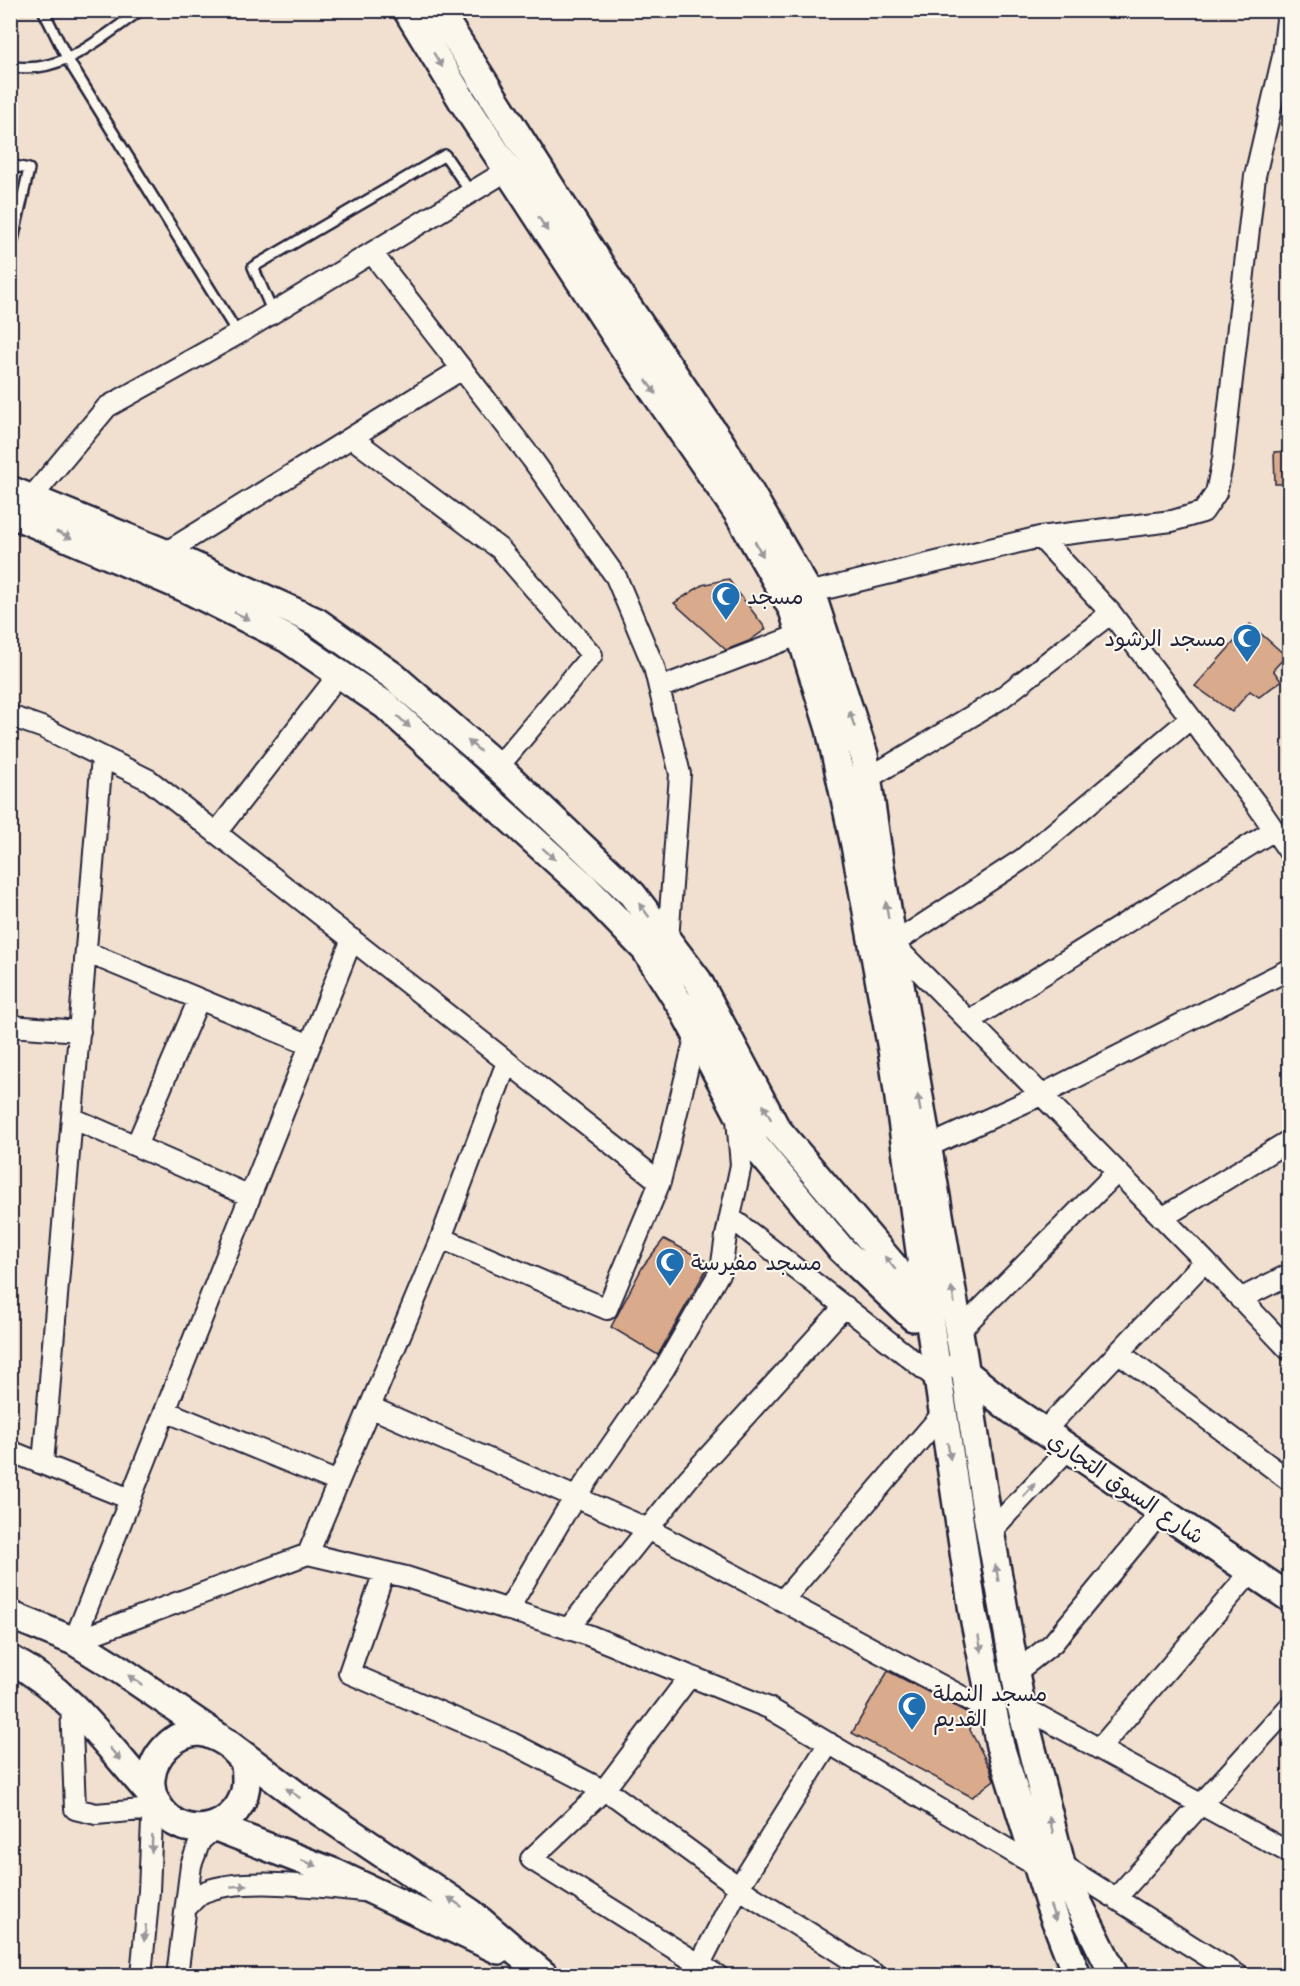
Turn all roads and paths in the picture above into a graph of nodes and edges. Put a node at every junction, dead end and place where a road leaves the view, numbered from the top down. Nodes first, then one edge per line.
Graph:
1 (43, 10) edge
2 (141, 10) edge
3 (407, 10) edge
4 (438, 10) edge
5 (1288, 10) edge
6 (68, 60) junction
7 (10, 66) edge
8 (10, 165) edge
9 (508, 170) junction
10 (471, 193) junction
11 (10, 253) edge
12 (372, 253) junction
13 (273, 313) junction
14 (238, 334) junction
15 (462, 369) junction
16 (352, 438) junction
17 (18, 504) edge
18 (1040, 537) junction
19 (165, 553) junction
20 (808, 593) junction
21 (1111, 613) junction
22 (801, 634) junction
23 (339, 674) junction
24 (659, 688) junction
25 (10, 716) edge
26 (1191, 718) junction
27 (102, 757) junction
28 (498, 767) junction
29 (867, 779) junction
30 (1274, 830) junction
31 (216, 833) junction
32 (1290, 853) edge
33 (352, 939) junction
34 (668, 941) junction
35 (893, 944) junction
36 (86, 952) junction
37 (1290, 969) edge
38 (199, 999) junction
39 (969, 1021) junction
40 (10, 1026) edge
41 (80, 1031) junction
42 (696, 1034) junction
43 (310, 1045) junction
44 (507, 1062) junction
45 (1041, 1095) junction
46 (736, 1109) junction
47 (72, 1118) junction
48 (1290, 1140) edge
49 (136, 1146) junction
50 (927, 1147) junction
51 (1117, 1172) junction
52 (660, 1182) junction
53 (250, 1196) junction
54 (730, 1217) junction
55 (1162, 1218) junction
56 (441, 1238) junction
57 (1204, 1261) junction
58 (1290, 1274) edge
59 (1240, 1299) junction
60 (845, 1306) junction
61 (930, 1331) junction
62 (959, 1331) junction
63 (1290, 1351) edge
64 (1118, 1352) junction
65 (966, 1373) junction
66 (938, 1380) junction
67 (370, 1407) junction
68 (165, 1411) junction
69 (943, 1413) junction
70 (1043, 1432) junction
71 (1068, 1449) junction
72 (10, 1450) edge
73 (44, 1464) junction
74 (1290, 1481) edge
75 (338, 1482) junction
76 (576, 1497) junction
77 (130, 1499) junction
78 (1161, 1512) junction
79 (648, 1529) junction
80 (990, 1532) junction
81 (308, 1554) junction
82 (384, 1572) junction
83 (1251, 1572) junction
84 (1290, 1598) edge
85 (783, 1600) junction
86 (508, 1610) junction
87 (10, 1615) edge
88 (568, 1629) junction
89 (74, 1641) junction
90 (10, 1659) edge
91 (1015, 1673) junction
92 (690, 1676) junction
93 (71, 1703) junction
94 (1021, 1706) junction
95 (1290, 1706) edge
96 (993, 1713) junction
97 (227, 1743) junction
98 (829, 1743) junction
99 (1099, 1749) junction
100 (604, 1790) junction
101 (153, 1803) junction
102 (1201, 1804) junction
103 (216, 1827) junction
104 (1290, 1853) edge
105 (1050, 1865) junction
106 (739, 1887) junction
107 (375, 1892) junction
108 (1116, 1898) junction
109 (187, 1907) junction
110 (696, 1970) edge
111 (539, 1971) edge
112 (1115, 1975) edge
113 (141, 1976) edge
114 (177, 1976) edge
115 (718, 1976) edge
116 (877, 1976) edge
117 (1077, 1976) edge
118 (1100, 1976) edge
119 (1239, 1976) edge

1 - 6 lane
2 - 6 lane
3 -> 9 street
4 - 20 street
5 - 18 street
6 - 7 lane
6 - 14 lane
8 - 11 lane
9 - 10 street
9 -> 22 street
10 - 12 street
10 - 13 lane
12 - 13 street
12 - 15 street
13 - 14 street
14 - 17 street
15 - 16 street
15 - 24 street
16 - 19 street
16 - 28 street
17 - 19 street
17 -> 23 street
18 - 20 street
18 - 21 street
28 -> 19 street
29 -> 20 street
21 - 26 street
21 - 29 street
22 - 24 street
22 - 61 street
23 - 31 street
23 -> 42 street
24 - 34 street
25 - 27 street
26 - 30 street
26 - 35 street
27 - 31 street
27 - 36 street
34 -> 28 street
35 -> 29 street
30 - 32 street
30 - 39 street
31 - 33 street
33 - 43 street
33 - 44 street
61 -> 34 street
35 - 39 street
50 -> 35 street
36 - 38 street
36 - 41 street
37 - 45 street
38 - 43 street
38 - 49 street
39 - 45 street
40 - 41 street
41 - 47 street
42 - 46 street
42 - 52 street
43 - 53 street
44 - 52 street
44 - 56 street
45 - 50 street
45 - 51 street
46 - 54 street
46 - 61 street
47 - 49 street
47 - 73 street
48 - 55 street
49 - 53 street
62 -> 50 street
51 - 55 street
51 - 62 street
52 - 56 street
53 - 68 street
54 - 60 street
54 - 76 street
55 - 57 street
56 - 67 street
57 - 59 street
57 - 64 street
58 - 59 street
59 - 63 street
60 - 66 street
60 - 79 street
61 - 62 street
61 - 65 street, شارع السوق التجاري
61 - 66 street
62 - 65 street
64 - 70 street
64 - 74 street
65 - 70 street, شارع السوق التجاري
65 - 80 street
66 - 69 street
67 - 75 street
67 - 76 street
68 - 75 street
68 - 77 street
69 - 85 street
69 -> 96 street
70 - 71 street, شارع السوق التجاري
71 - 78 street, شارع السوق التجاري
80 -> 71 street
72 - 73 street
73 - 77 street
75 - 81 street
76 - 79 street
76 - 86 street
77 - 89 street
78 - 83 street, شارع السوق التجاري
78 - 91 street
79 - 85 street
79 - 88 street
91 -> 80 street
81 - 82 street
81 - 89 street
82 - 86 street
82 - 100 street
83 - 84 street, شارع السوق التجاري
83 - 99 street
85 - 96 street
86 - 88 street
87 - 89 street
88 - 92 street
97 -> 89 street
90 - 93 street
91 - 94 street
92 - 98 street
92 - 100 street
93 -> 101 street
93 - 101 street
94 - 99 street
105 -> 94 street
95 - 102 street
96 - 105 street
97 - 101 street
97 - 103 street
111 -> 97 street
98 - 105 street
98 - 106 street
99 - 102 street
100 - 106 street
100 - 110 street
101 - 103 street
101 -> 113 street
102 - 104 street
102 - 108 street
103 -> 107 street
103 - 109 street
105 - 108 street
105 - 112 street
105 -> 117 street
106 - 110 street
106 - 116 street
109 -> 107 street
107 - 111 street
108 - 119 street
109 - 114 street
110 - 115 street
112 - 118 street

